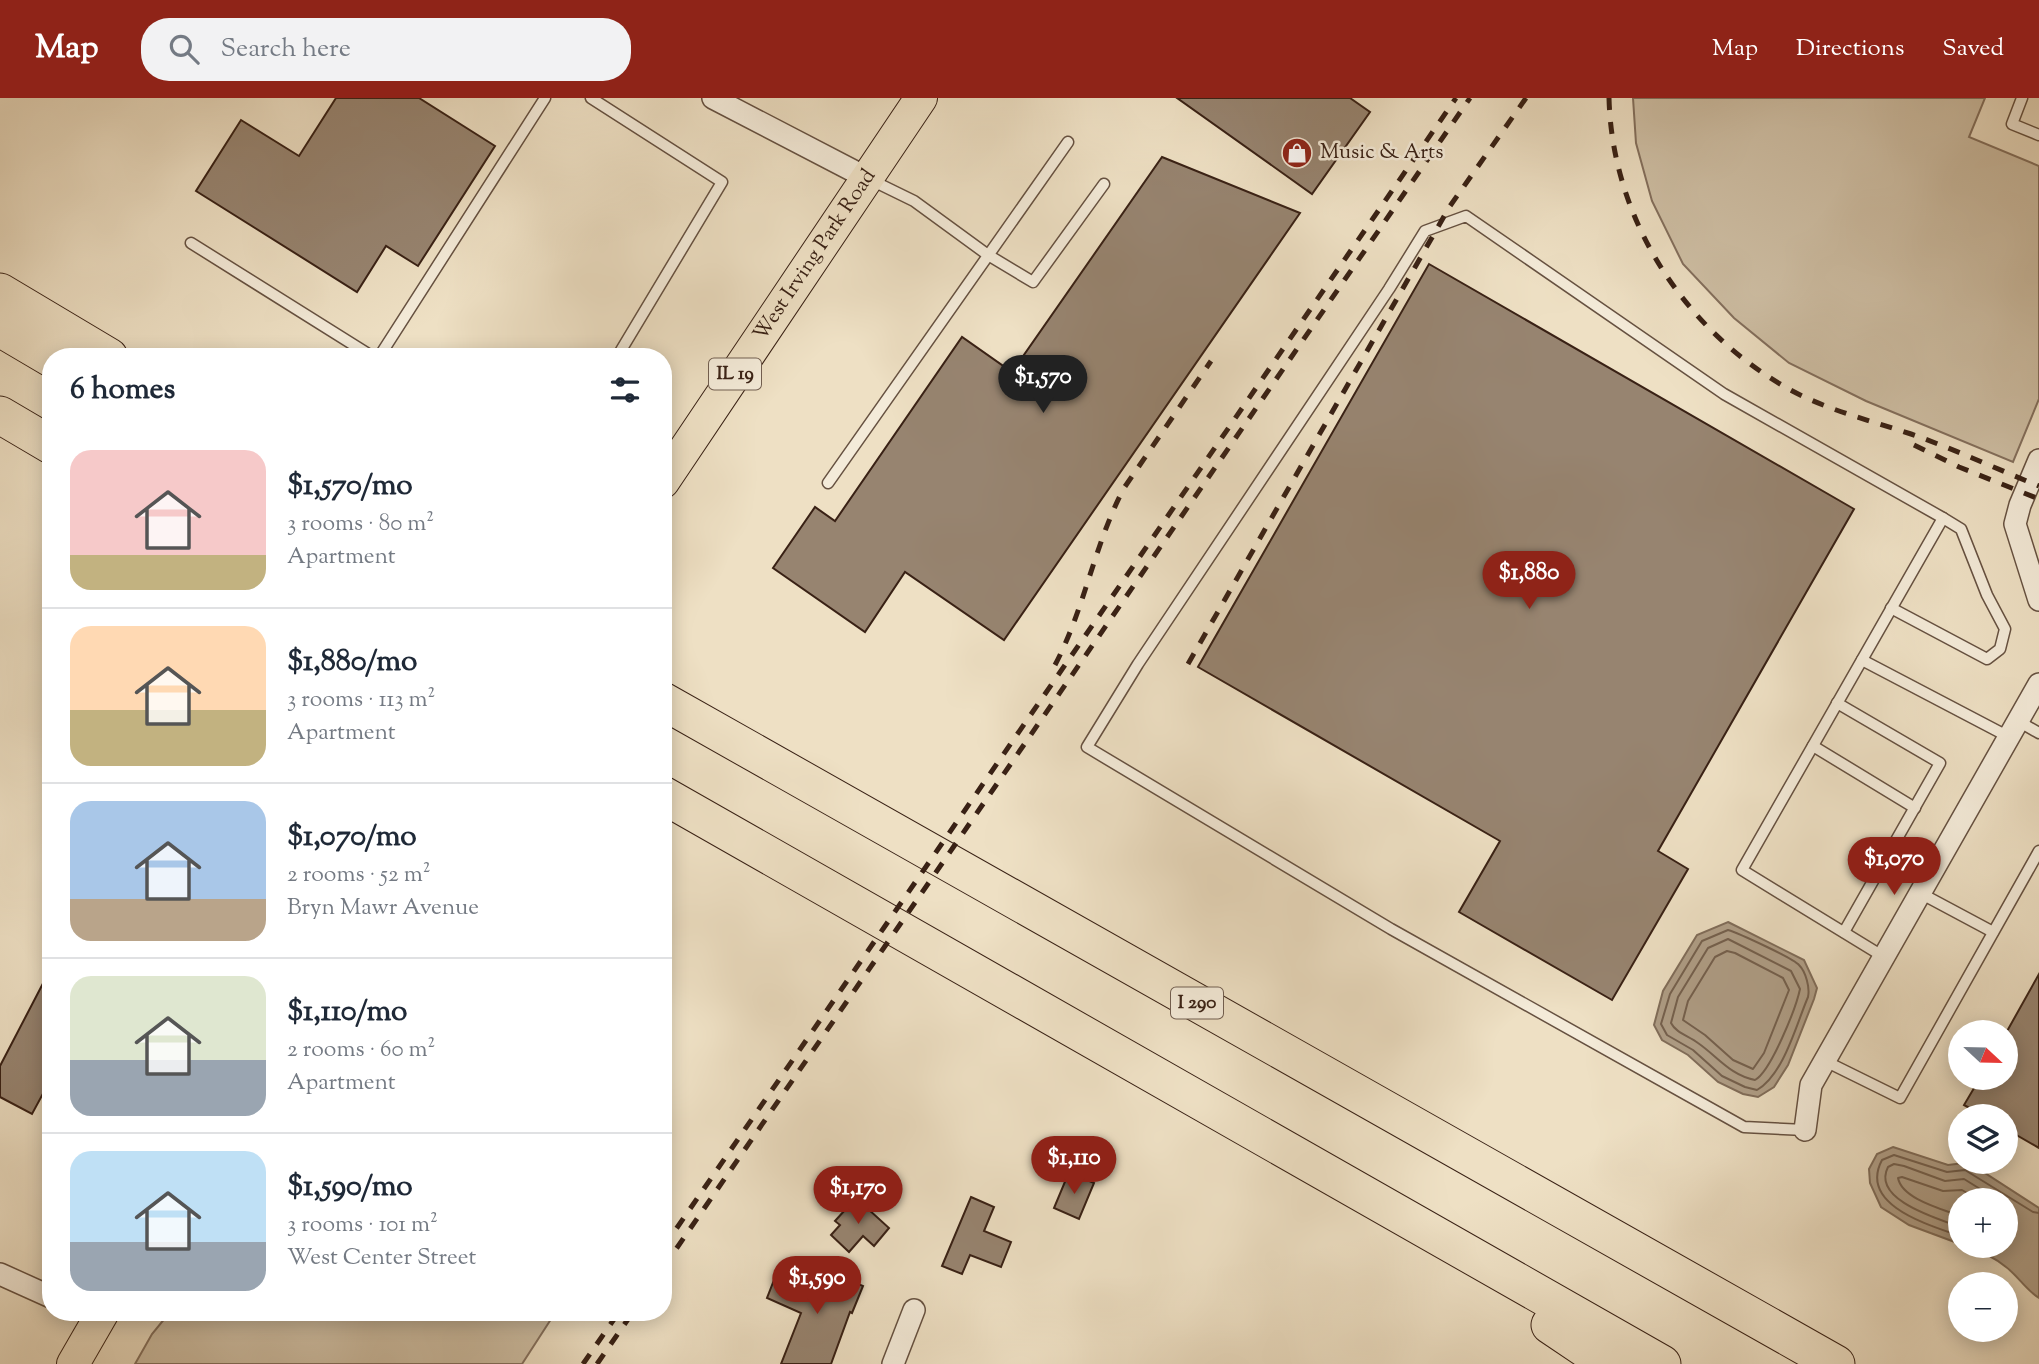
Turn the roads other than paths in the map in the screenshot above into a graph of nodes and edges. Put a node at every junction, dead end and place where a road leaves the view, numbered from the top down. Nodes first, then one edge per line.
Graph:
1 (545, 98) edge
2 (591, 98) edge
3 (713, 98) edge
4 (921, 98) edge
5 (2022, 98) edge
6 (2039, 135) edge
7 (1068, 142) dead end
8 (867, 178) junction
9 (1104, 184) dead end
10 (191, 243) dead end
11 (988, 255) junction
12 (0, 292) edge
13 (0, 328) edge
14 (94, 348) edge
15 (359, 348) edge
16 (385, 348) edge
17 (622, 348) edge
18 (42, 353) edge
19 (0, 415) edge
20 (42, 439) edge
21 (2039, 460) edge
22 (672, 469) edge
23 (828, 484) dead end
24 (1943, 517) junction
25 (2039, 600) edge
26 (1891, 608) junction
27 (1862, 660) junction
28 (2039, 684) edge
29 (1837, 703) junction
30 (672, 707) edge
31 (2013, 729) junction
32 (2039, 733) edge
33 (1813, 746) junction
34 (672, 800) edge
35 (1915, 808) junction
36 (2039, 851) edge
37 (1920, 893) junction
38 (1844, 932) junction
39 (1993, 932) junction
40 (1884, 957) junction
41 (1825, 1061) junction
42 (1805, 1129) joint
43 (1377, 1203) junction
44 (0, 1274) edge
45 (42, 1293) edge
46 (914, 1310) dead end
47 (92, 1321) edge
48 (73, 1364) edge
49 (893, 1364) edge
50 (1608, 1364) edge
51 (1662, 1364) edge
52 (1836, 1364) edge

1 - 16 lane
2 - 17 lane
3 - 8 street
4 - 8 main road, West Irving Park Road / IL 19
5 - 6 lane
7 - 11 lane
8 - 11 lane
8 - 22 main road, West Irving Park Road / IL 19
9 - 11 lane
10 - 15 lane
11 - 23 lane
12 - 14 highway
13 - 18 highway
19 - 20 highway
21 - 25 street
24 - 26 lane
24 - 26 lane
24 - 42 lane
26 - 27 lane
27 - 29 lane
27 - 31 lane
28 - 31 street
29 - 33 lane
29 - 35 lane
30 - 52 highway, I 290
31 - 32 lane
31 - 37 street
33 - 35 lane
33 - 38 lane
34 - 43 highway
35 - 38 lane
36 - 39 lane
37 - 39 lane
37 - 40 street
38 - 40 lane
39 - 41 lane
40 - 41 street
41 - 42 street
43 - 50 highway
43 - 51 highway
44 - 45 street
46 - 49 street
47 - 48 main road

